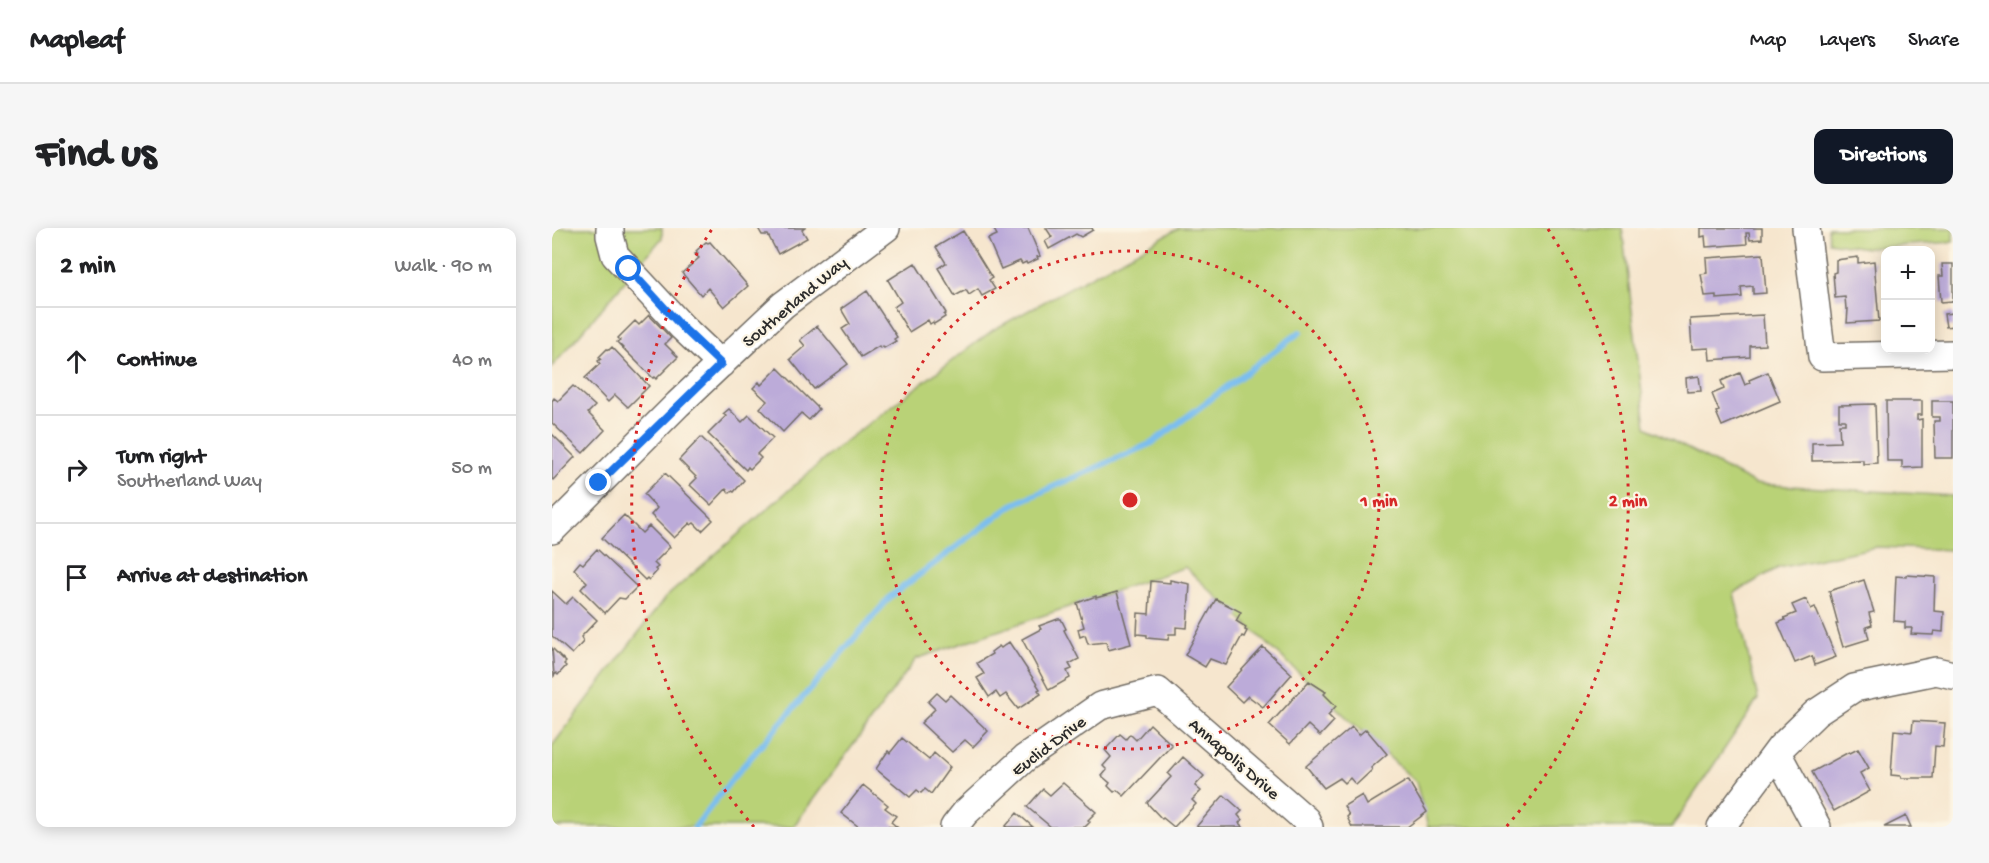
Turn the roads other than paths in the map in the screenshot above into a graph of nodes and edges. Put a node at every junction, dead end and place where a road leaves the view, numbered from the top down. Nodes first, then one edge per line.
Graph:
1 (610, 228) edge
2 (1806, 228) edge
3 (881, 229) edge
4 (1953, 354) edge
5 (721, 364) junction
6 (552, 530) edge
7 (1953, 675) edge
8 (1158, 691) joint
9 (1777, 753) junction
10 (954, 827) edge
11 (1309, 827) edge
12 (1721, 827) edge
13 (1816, 827) edge

1 - 5 street
2 - 4 street
3 - 5 street, Southerland Way
5 - 6 street, Southerland Way
7 - 9 street
8 - 10 street, Euclid Drive
8 - 11 street, Annapolis Drive
9 - 12 street
9 - 13 street

